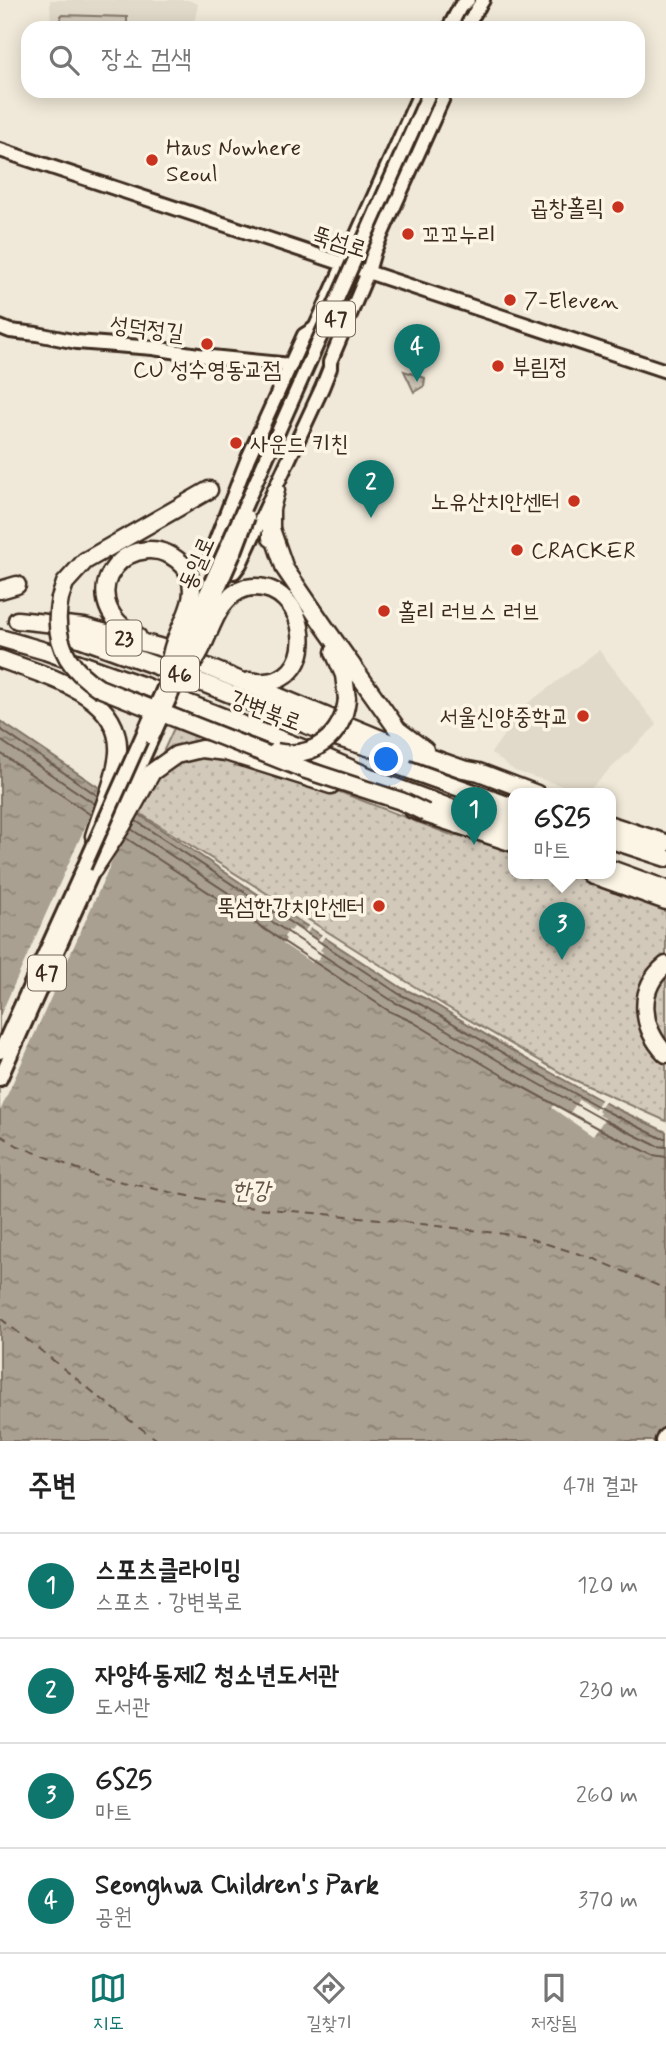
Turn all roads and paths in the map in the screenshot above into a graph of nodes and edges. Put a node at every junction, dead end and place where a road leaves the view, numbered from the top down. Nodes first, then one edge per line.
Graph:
1 (476, 1) edge
2 (453, 21) edge
3 (463, 21) edge
4 (468, 21) edge
5 (474, 21) edge
6 (418, 98) edge
7 (427, 98) edge
8 (434, 98) edge
9 (443, 98) edge
10 (0, 150) edge
11 (343, 265) junction
12 (368, 272) junction
13 (0, 327) edge
14 (330, 362) junction
15 (292, 371) junction
16 (666, 371) edge
17 (209, 490) dead end
18 (276, 490) junction
19 (271, 529) junction
20 (232, 546) junction
21 (17, 586) dead end
22 (0, 590) edge
23 (0, 615) edge
24 (17, 620) junction
25 (0, 638) edge
26 (159, 647) junction
27 (0, 659) edge
28 (174, 675) junction
29 (227, 675) junction
30 (144, 686) junction
31 (339, 738) junction
32 (320, 755) junction
33 (479, 772) junction
34 (521, 788) edge
35 (508, 793) edge
36 (508, 805) edge
37 (426, 813) junction
38 (508, 817) edge
39 (616, 827) edge
40 (508, 838) edge
41 (508, 839) edge
42 (616, 842) edge
43 (666, 843) edge
44 (616, 853) edge
45 (666, 858) edge
46 (88, 869) junction
47 (666, 869) edge
48 (616, 871) edge
49 (604, 879) edge
50 (666, 889) edge
51 (666, 901) edge
52 (666, 965) edge
53 (0, 1052) edge
54 (666, 1054) edge
55 (1, 1078) edge

1 - 2 main road
1 - 3 main road
1 - 4 main road
1 - 5 main road
6 - 11 main road
7 - 20 main road, 동일로 / 47, bridge
8 - 20 main road, 47, bridge
9 - 12 main road
10 - 11 main road, 뚝섬로
11 - 12 main road, 뚝섬로
11 - 15 main road
12 - 14 main road
12 - 16 main road, 뚝섬로
13 - 15 main road, 성덕정길
14 - 18 main road
14 - 20 main road, bridge
15 - 18 main road
15 - 20 main road, bridge
17 - 37 highway, bridge
18 - 19 highway
19 - 30 highway, bridge
19 - 33 highway
20 - 28 main road, 동일로 / 47, bridge
21 - 22 highway
23 - 24 highway, 강변북로 / 23
24 - 26 highway, 23
24 - 31 highway, 강변북로 / 46
25 - 30 highway, 강변북로 / 46
26 - 28 highway, bridge
26 - 29 highway, 23
27 - 46 highway, bridge
28 - 29 highway, 23, bridge
28 - 46 main road, 동일로 / 47, bridge
29 - 33 highway
30 - 32 highway, 강변북로 / 46
31 - 35 highway, 강변북로
31 - 36 highway
32 - 38 highway
32 - 40 highway, 강변북로 / 46
33 - 34 highway
37 - 41 highway
37 - 46 highway, bridge
39 - 43 highway
42 - 45 highway
44 - 47 highway
46 - 53 main road, 동일로 / 47
46 - 55 main road, 동일로 / 47
48 - 50 highway
49 - 51 highway
52 - 54 highway

